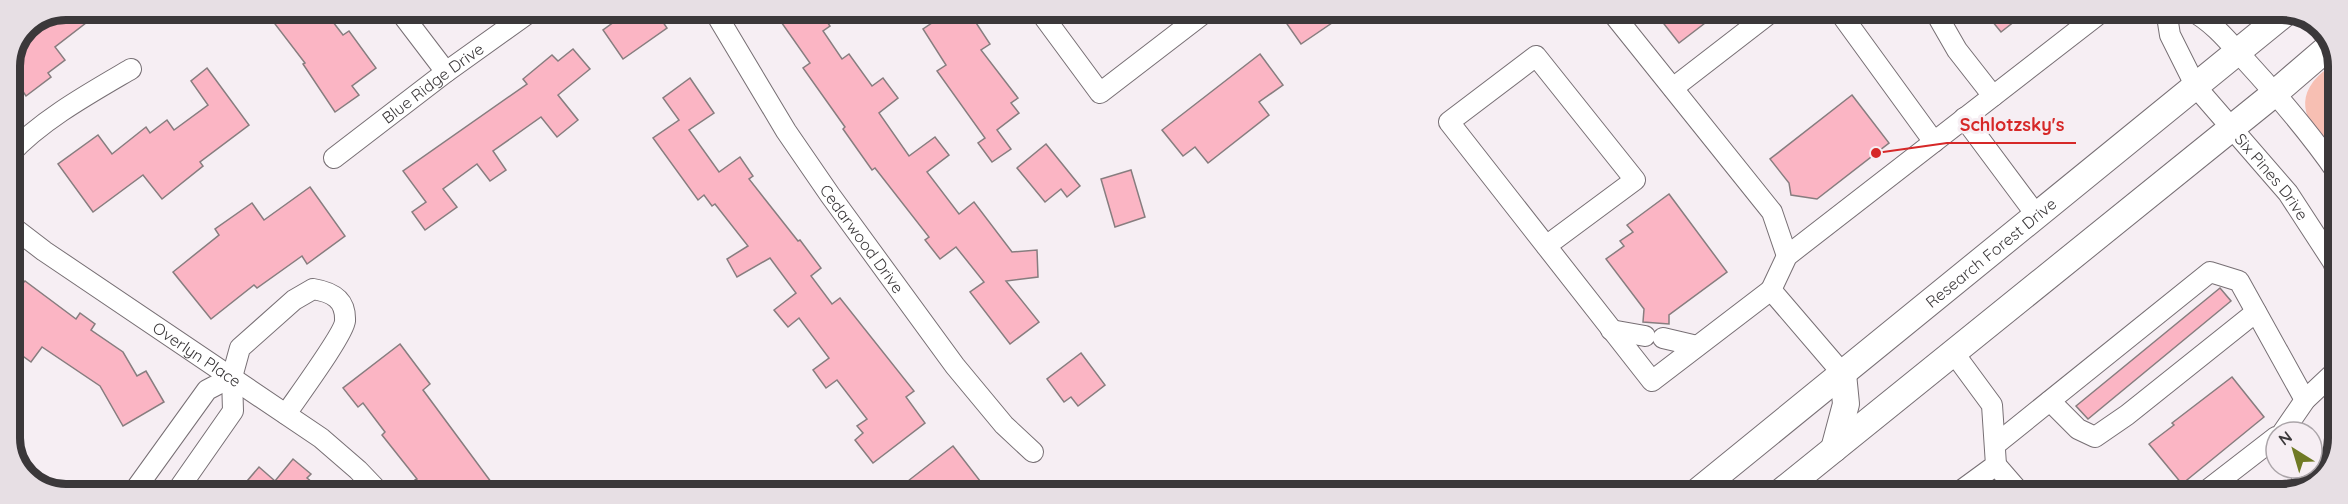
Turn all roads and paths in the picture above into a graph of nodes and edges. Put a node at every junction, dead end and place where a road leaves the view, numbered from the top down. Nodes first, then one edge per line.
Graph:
1 (407, 20) edge
2 (519, 20) edge
3 (720, 20) edge
4 (1046, 20) edge
5 (1195, 20) edge
6 (1618, 20) edge
7 (1761, 20) edge
8 (1845, 20) edge
9 (1940, 20) edge
10 (2091, 20) edge
11 (2168, 20) edge
12 (2205, 20) edge
13 (2277, 20) edge
14 (2326, 50) edge
15 (2238, 52) junction
16 (131, 69) dead end
17 (446, 72) junction
18 (2196, 87) junction
19 (1673, 88) junction
20 (2275, 93) junction
21 (1993, 96) junction
22 (1964, 118) junction
23 (2231, 127) junction
24 (1934, 142) junction
25 (20, 143) edge
26 (334, 158) dead end
27 (2328, 159) edge
28 (2037, 216) junction
29 (20, 233) edge
30 (1546, 246) junction
31 (2328, 254) edge
32 (1787, 256) junction
33 (1771, 290) junction
34 (2256, 312) junction
35 (1611, 330) junction
36 (1697, 346) junction
37 (1953, 352) junction
38 (1843, 374) junction
39 (232, 377) junction
40 (2328, 378) edge
41 (2305, 400) junction
42 (2050, 401) junction
43 (286, 414) junction
44 (2292, 420) edge
45 (1995, 445) junction
46 (2264, 447) edge
47 (1833, 449) junction
48 (1033, 452) dead end
49 (1996, 465) junction
50 (139, 484) edge
51 (182, 484) edge
52 (371, 484) edge
53 (1707, 484) edge
54 (1790, 484) edge
55 (1970, 484) edge
56 (2012, 484) edge
57 (2216, 484) edge

1 - 17 street
2 - 17 street, Blue Ridge Drive
3 - 48 street, Cedarwood Drive
4 - 5 street
6 - 19 street
7 - 19 street
8 - 24 street
9 - 21 street
10 - 21 street
11 - 18 street, Six Pines Drive
12 - 15 street
13 - 15 main road, Research Forest Drive
14 - 20 main road
15 - 18 main road, Research Forest Drive
15 - 20 street
16 - 25 street
17 - 26 street, Blue Ridge Drive
18 - 23 street, Six Pines Drive
18 - 28 main road, Research Forest Drive
19 - 32 street
20 - 23 main road
20 - 27 street
21 - 22 street
22 - 24 street
22 - 28 street
23 - 31 street, Six Pines Drive
23 - 37 main road
24 - 32 street
28 - 38 main road, Research Forest Drive
29 - 39 street, Overlyn Place
30 - 30 street
30 - 35 street
32 - 33 street
33 - 36 street
33 - 38 street
34 - 41 street
34 - 42 street
34 - 42 street
35 - 36 street
35 - 36 street
37 - 45 street
37 - 47 main road
38 - 47 main road
38 - 53 main road, Research Forest Drive
39 - 43 street, Overlyn Place
39 - 43 street
39 - 50 street
39 - 51 street
40 - 41 street
41 - 44 street
42 - 45 street
43 - 52 street, Overlyn Place
45 - 49 street
46 - 57 street
47 - 54 main road
49 - 55 street
49 - 56 street

